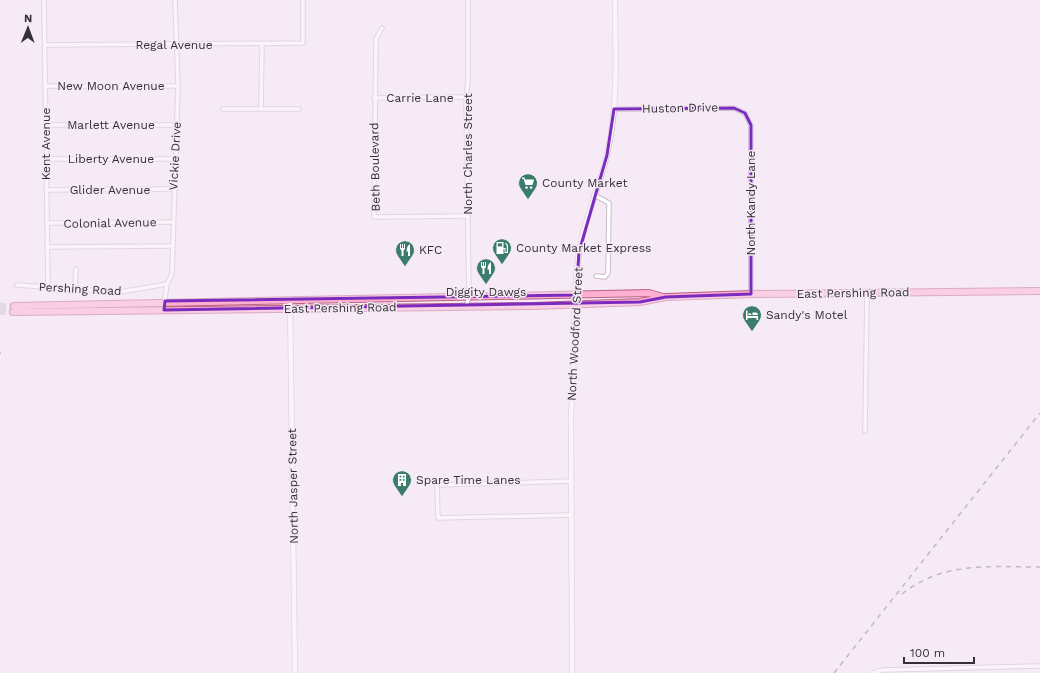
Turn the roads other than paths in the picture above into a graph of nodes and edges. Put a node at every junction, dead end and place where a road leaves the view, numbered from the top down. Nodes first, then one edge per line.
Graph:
1 (44, 0) edge
2 (175, 0) edge
3 (303, 0) edge
4 (468, 0) edge
5 (615, 0) edge
6 (382, 28) dead end
7 (177, 44) junction
8 (262, 44) junction
9 (45, 46) junction
10 (45, 86) junction
11 (178, 86) junction
12 (466, 97) junction
13 (374, 98) junction
14 (223, 109) dead end
15 (261, 109) junction
16 (299, 109) dead end
17 (614, 109) junction
18 (745, 114) joint
19 (46, 125) junction
20 (177, 125) junction
21 (47, 159) junction
22 (175, 159) junction
23 (174, 189) junction
24 (46, 190) junction
25 (594, 194) junction
26 (468, 216) junction
27 (173, 222) junction
28 (47, 223) junction
29 (173, 246) junction
30 (47, 247) junction
31 (76, 269) dead end
32 (596, 276) dead end
33 (167, 284) junction
34 (17, 285) dead end
35 (48, 287) junction
36 (75, 289) junction
37 (1040, 291) edge
38 (867, 293) junction
39 (751, 294) junction
40 (576, 295) junction
41 (469, 297) junction
42 (666, 297) junction
43 (290, 299) junction
44 (165, 301) junction
45 (576, 305) junction
46 (466, 307) junction
47 (290, 309) junction
48 (164, 310) junction
49 (865, 432) dead end
50 (572, 481) junction
51 (570, 515) junction
52 (1040, 666) edge
53 (873, 672) edge
54 (295, 673) edge
55 (572, 673) edge

1 - 9 street, Kent Avenue
2 - 7 street, Vickie Drive
3 - 8 street, Regal Avenue
4 - 12 street, North Charles Street
5 - 17 street, North Woodford Street
6 - 13 street, Beth Boulevard
7 - 8 street, Regal Avenue
7 - 9 street, Regal Avenue
7 - 11 street, Vickie Drive
8 - 15 street
9 - 10 street, Kent Avenue
10 - 11 street, New Moon Avenue
10 - 19 street, Kent Avenue
11 - 20 street, Vickie Drive
12 - 13 street, Carrie Lane
12 - 26 street, North Charles Street
13 - 26 street, Beth Boulevard
14 - 15 street
15 - 16 street
17 - 18 street, Huston Drive
17 - 25 street, North Woodford Street
18 - 39 street, North Kandy Lane
19 - 20 street, Marlett Avenue
19 - 21 street, Kent Avenue
20 - 22 street, Vickie Drive
21 - 22 street, Liberty Avenue
21 - 24 street, Kent Avenue
22 - 23 street, Vickie Drive
23 - 24 street, Glider Avenue
23 - 27 street, Vickie Drive
24 - 28 street, Kent Avenue
25 - 32 street
25 - 40 street, North Woodford Street
26 - 41 street, North Charles Street
27 - 28 street, Colonial Avenue
27 - 29 street, Vickie Drive
28 - 30 street, Kent Avenue
29 - 30 street
29 - 33 street, Vickie Drive
30 - 35 street, Kent Avenue
31 - 36 street
33 - 36 street, Pershing Road
33 - 44 street, Vickie Drive
34 - 35 street, Pershing Road
35 - 36 street, Pershing Road
37 - 38 main road, East Pershing Road
38 - 39 main road, East Pershing Road
38 - 49 street
39 - 42 main road, East Pershing Road
40 - 41 main road, East Pershing Road
40 - 42 main road, East Pershing Road
40 - 45 street, North Woodford Street
41 - 43 main road, East Pershing Road
41 - 46 street, North Charles Street
42 - 45 main road, East Pershing Road
43 - 44 main road, East Pershing Road
43 - 47 street, North Jasper Street
44 - 48 street, Vickie Drive
44 - 48 main road, East Pershing Road
45 - 46 main road, East Pershing Road
45 - 50 street, North Woodford Street
46 - 47 main road, East Pershing Road
47 - 48 main road, East Pershing Road
47 - 54 street, North Jasper Street
50 - 51 street, North Woodford Street
50 - 51 street
51 - 55 street, North Woodford Street
52 - 53 street

